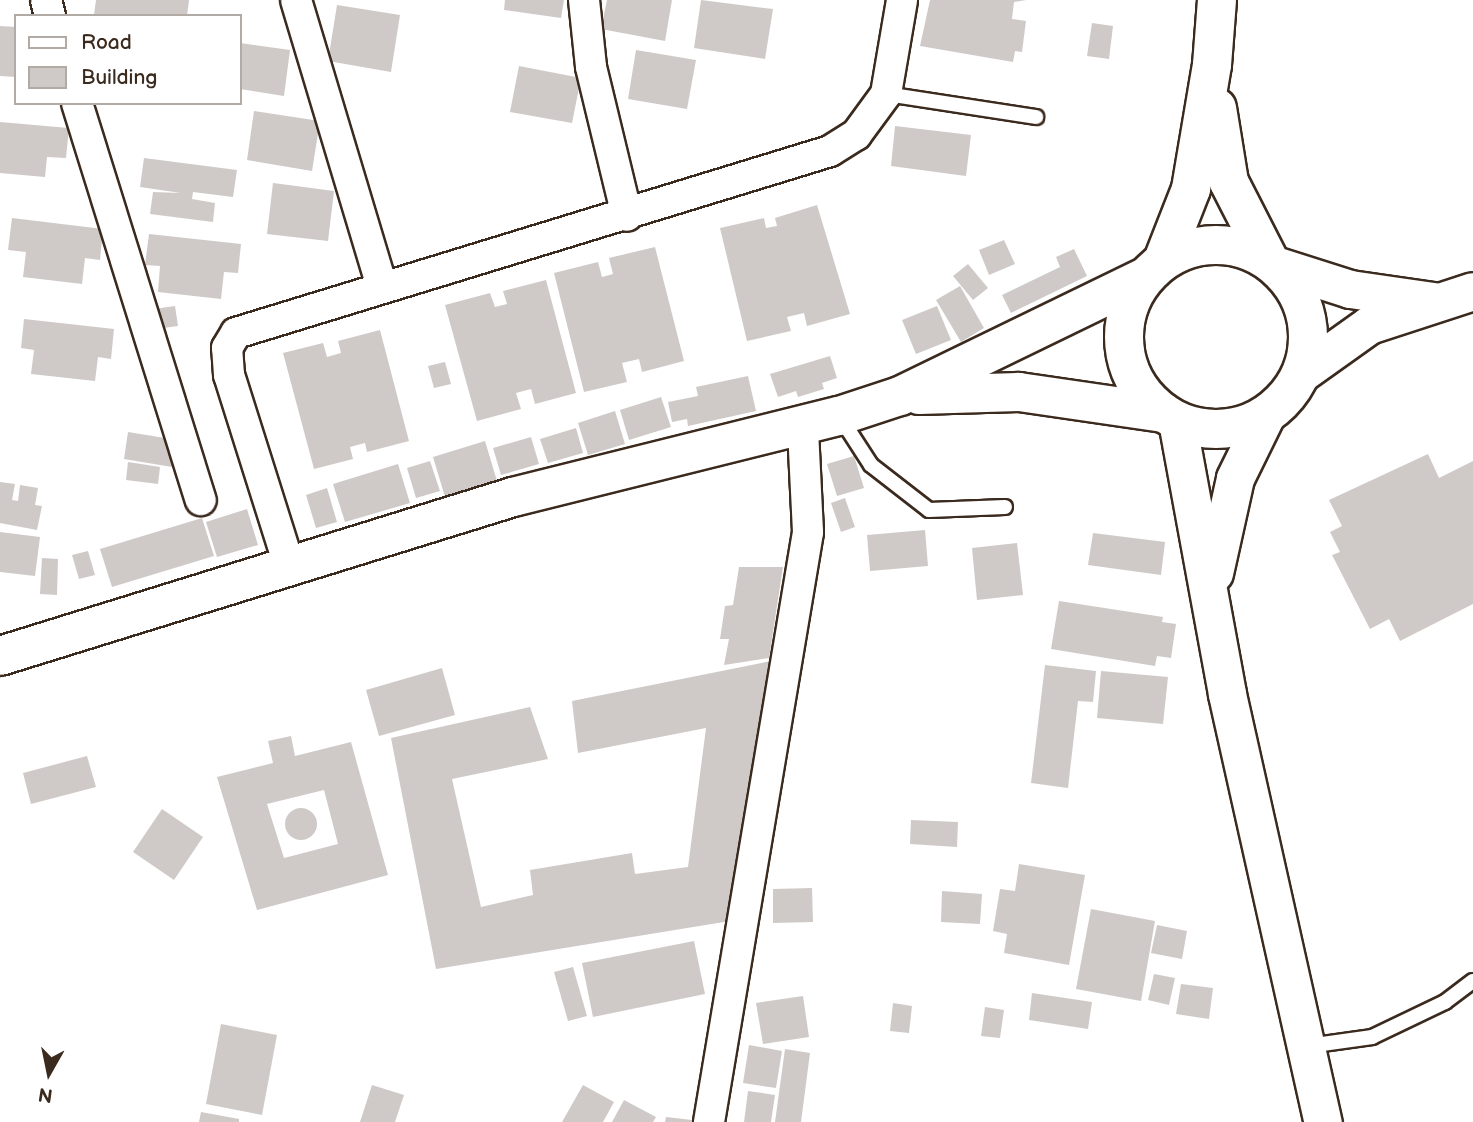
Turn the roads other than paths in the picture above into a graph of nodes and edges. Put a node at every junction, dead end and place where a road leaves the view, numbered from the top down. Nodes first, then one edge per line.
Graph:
1 (296, 0) edge
2 (584, 0) edge
3 (902, 0) edge
4 (1217, 0) edge
5 (1212, 65) junction
6 (886, 94) junction
7 (78, 105) edge
8 (1036, 117) dead end
9 (627, 216) junction
10 (1273, 263) junction
11 (1155, 268) junction
12 (382, 287) junction
13 (1457, 296) edge
14 (1303, 372) junction
15 (900, 396) junction
16 (1266, 415) junction
17 (839, 416) junction
18 (1170, 417) junction
19 (803, 428) junction
20 (201, 500) dead end
21 (1005, 507) dead end
22 (289, 565) junction
23 (1211, 588) junction
24 (0, 656) edge
25 (1473, 981) edge
26 (1306, 1046) junction
27 (709, 1122) edge
28 (1323, 1122) edge

1 - 12 street
2 - 9 street
3 - 6 street
4 - 5 main road
5 - 10 main road
5 - 11 main road
6 - 8 lane
6 - 9 street
7 - 20 street
9 - 12 street
10 - 11 main road
10 - 13 street
10 - 14 main road
11 - 15 main road
11 - 18 main road
12 - 22 street
13 - 14 street
14 - 16 main road
15 - 17 main road
15 - 18 main road
16 - 18 main road
16 - 23 street
17 - 19 main road
17 - 21 lane
18 - 23 street
19 - 22 main road
19 - 27 street
22 - 24 main road
23 - 26 street
25 - 26 lane
26 - 28 street

